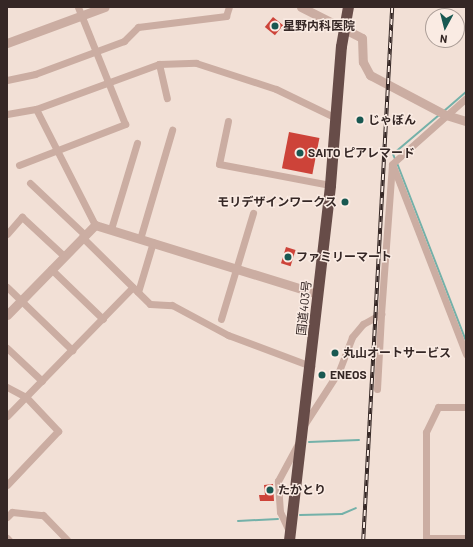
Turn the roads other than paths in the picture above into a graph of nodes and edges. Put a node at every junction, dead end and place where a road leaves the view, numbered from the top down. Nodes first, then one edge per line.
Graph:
1 (105, 7) edge
2 (230, 7) edge
3 (301, 7) edge
4 (348, 7) edge
5 (80, 11) edge
6 (344, 28) junction
7 (7, 43) edge
8 (96, 52) junction
9 (159, 64) junction
10 (7, 80) edge
11 (108, 82) junction
12 (167, 98) dead end
13 (466, 98) edge
14 (36, 109) junction
15 (7, 114) edge
16 (446, 115) junction
17 (336, 118) junction
18 (228, 121) dead end
19 (466, 121) edge
20 (172, 130) dead end
21 (137, 143) dead end
22 (57, 150) junction
23 (392, 164) junction
24 (19, 165) dead end
25 (30, 183) dead end
26 (330, 185) junction
27 (253, 214) dead end
28 (95, 225) junction
29 (111, 229) junction
30 (7, 234) edge
31 (84, 236) junction
32 (140, 239) junction
33 (153, 242) junction
34 (64, 256) junction
35 (236, 268) junction
36 (51, 269) junction
37 (7, 287) edge
38 (135, 290) junction
39 (318, 294) junction
40 (21, 300) junction
41 (380, 314) junction
42 (7, 315) edge
43 (221, 318) dead end
44 (103, 319) junction
45 (7, 348) edge
46 (72, 350) junction
47 (466, 354) edge
48 (311, 366) junction
49 (42, 381) junction
50 (7, 387) edge
51 (377, 389) dead end
52 (26, 397) junction
53 (466, 407) edge
54 (7, 416) edge
55 (304, 430) junction
56 (7, 485) edge
57 (7, 518) edge
58 (290, 537) edge
59 (466, 538) edge
60 (426, 539) edge
61 (67, 540) edge

1 - 5 street
2 - 8 street
3 - 6 street
4 - 6 highway, 国道403号
5 - 7 street
5 - 8 street
6 - 16 street
6 - 17 highway, 国道403号
8 - 10 street
8 - 11 street
9 - 11 street
9 - 12 street
9 - 17 street
11 - 14 street
11 - 22 street
13 - 16 street
14 - 15 street
14 - 22 street
16 - 19 street
16 - 23 street
17 - 26 highway, 国道403号
18 - 26 street
20 - 32 street
21 - 29 street
22 - 24 street
22 - 28 street
23 - 41 street
23 - 47 street
25 - 31 street
26 - 39 highway, 国道403号
27 - 35 street
28 - 29 street
28 - 31 street
29 - 32 street
30 - 34 street
31 - 34 street
31 - 38 street
32 - 33 street
33 - 35 street
33 - 38 street
34 - 36 street
35 - 39 street
35 - 43 street
36 - 40 street
36 - 44 street
37 - 40 street
38 - 44 street
38 - 48 street
39 - 48 highway, 国道403号
40 - 42 street
40 - 46 street
41 - 51 street
41 - 55 street
44 - 46 street
45 - 49 street
46 - 49 street
48 - 55 highway, 国道403号
49 - 52 street
50 - 52 street
52 - 54 street
52 - 56 street
53 - 60 street
55 - 58 highway, 国道403号
55 - 58 street
57 - 61 street
59 - 60 street

